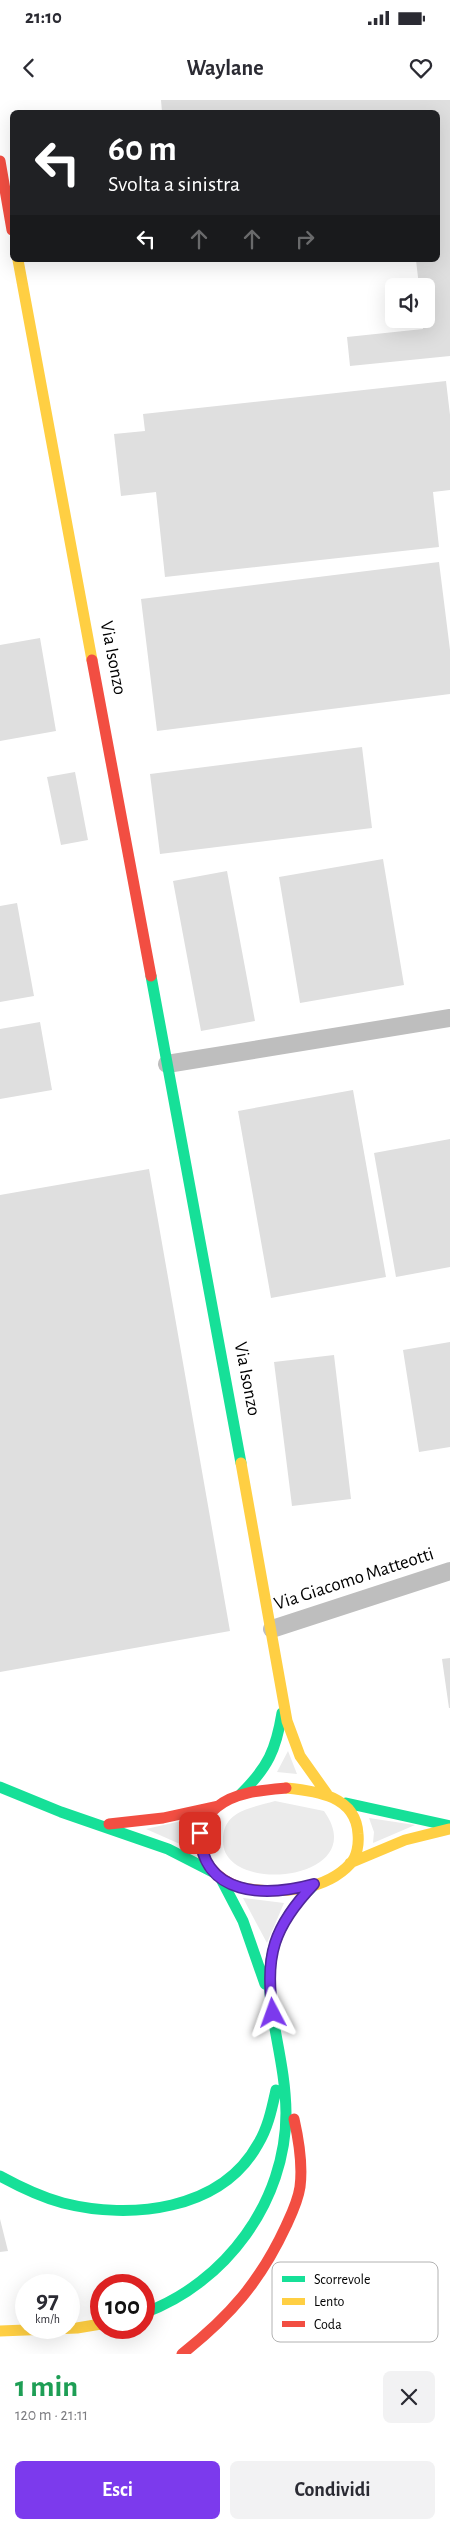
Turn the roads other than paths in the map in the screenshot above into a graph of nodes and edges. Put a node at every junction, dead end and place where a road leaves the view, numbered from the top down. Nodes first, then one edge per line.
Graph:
1 (0, 161) edge
2 (10, 218) edge
3 (18, 262) edge
4 (450, 1018) edge
5 (167, 1064) junction
6 (450, 1571) edge
7 (272, 1628) junction
8 (284, 1703) junction
9 (0, 1787) edge
10 (241, 1794) junction
11 (327, 1794) junction
12 (346, 1803) junction
13 (218, 1806) junction
14 (104, 1825) junction
15 (450, 1827) edge
16 (350, 1864) junction
17 (217, 1876) junction
18 (314, 1884) junction
19 (272, 2004) junction
20 (281, 2062) junction
21 (285, 2092) junction
22 (0, 2176) edge
23 (155, 2309) edge
24 (90, 2326) edge
25 (0, 2331) edge
26 (182, 2354) edge

1 - 2 main road
3 - 5 main road, Via Isonzo
4 - 5 street
5 - 7 main road, Via Isonzo
6 - 7 street, Via Giacomo Matteotti
7 - 8 main road, Via Isonzo
8 - 10 main road, Via Isonzo
8 - 11 main road, Via Isonzo
9 - 14 main road
10 - 11 main road
10 - 13 main road
11 - 12 main road
12 - 15 main road
12 - 16 main road
13 - 14 main road
13 - 17 main road
14 - 17 main road
15 - 16 main road
16 - 18 main road
17 - 18 main road
17 - 19 main road
18 - 19 main road
19 - 20 main road
20 - 21 main road
20 - 22 main road
21 - 23 main road
21 - 26 main road
24 - 25 main road

